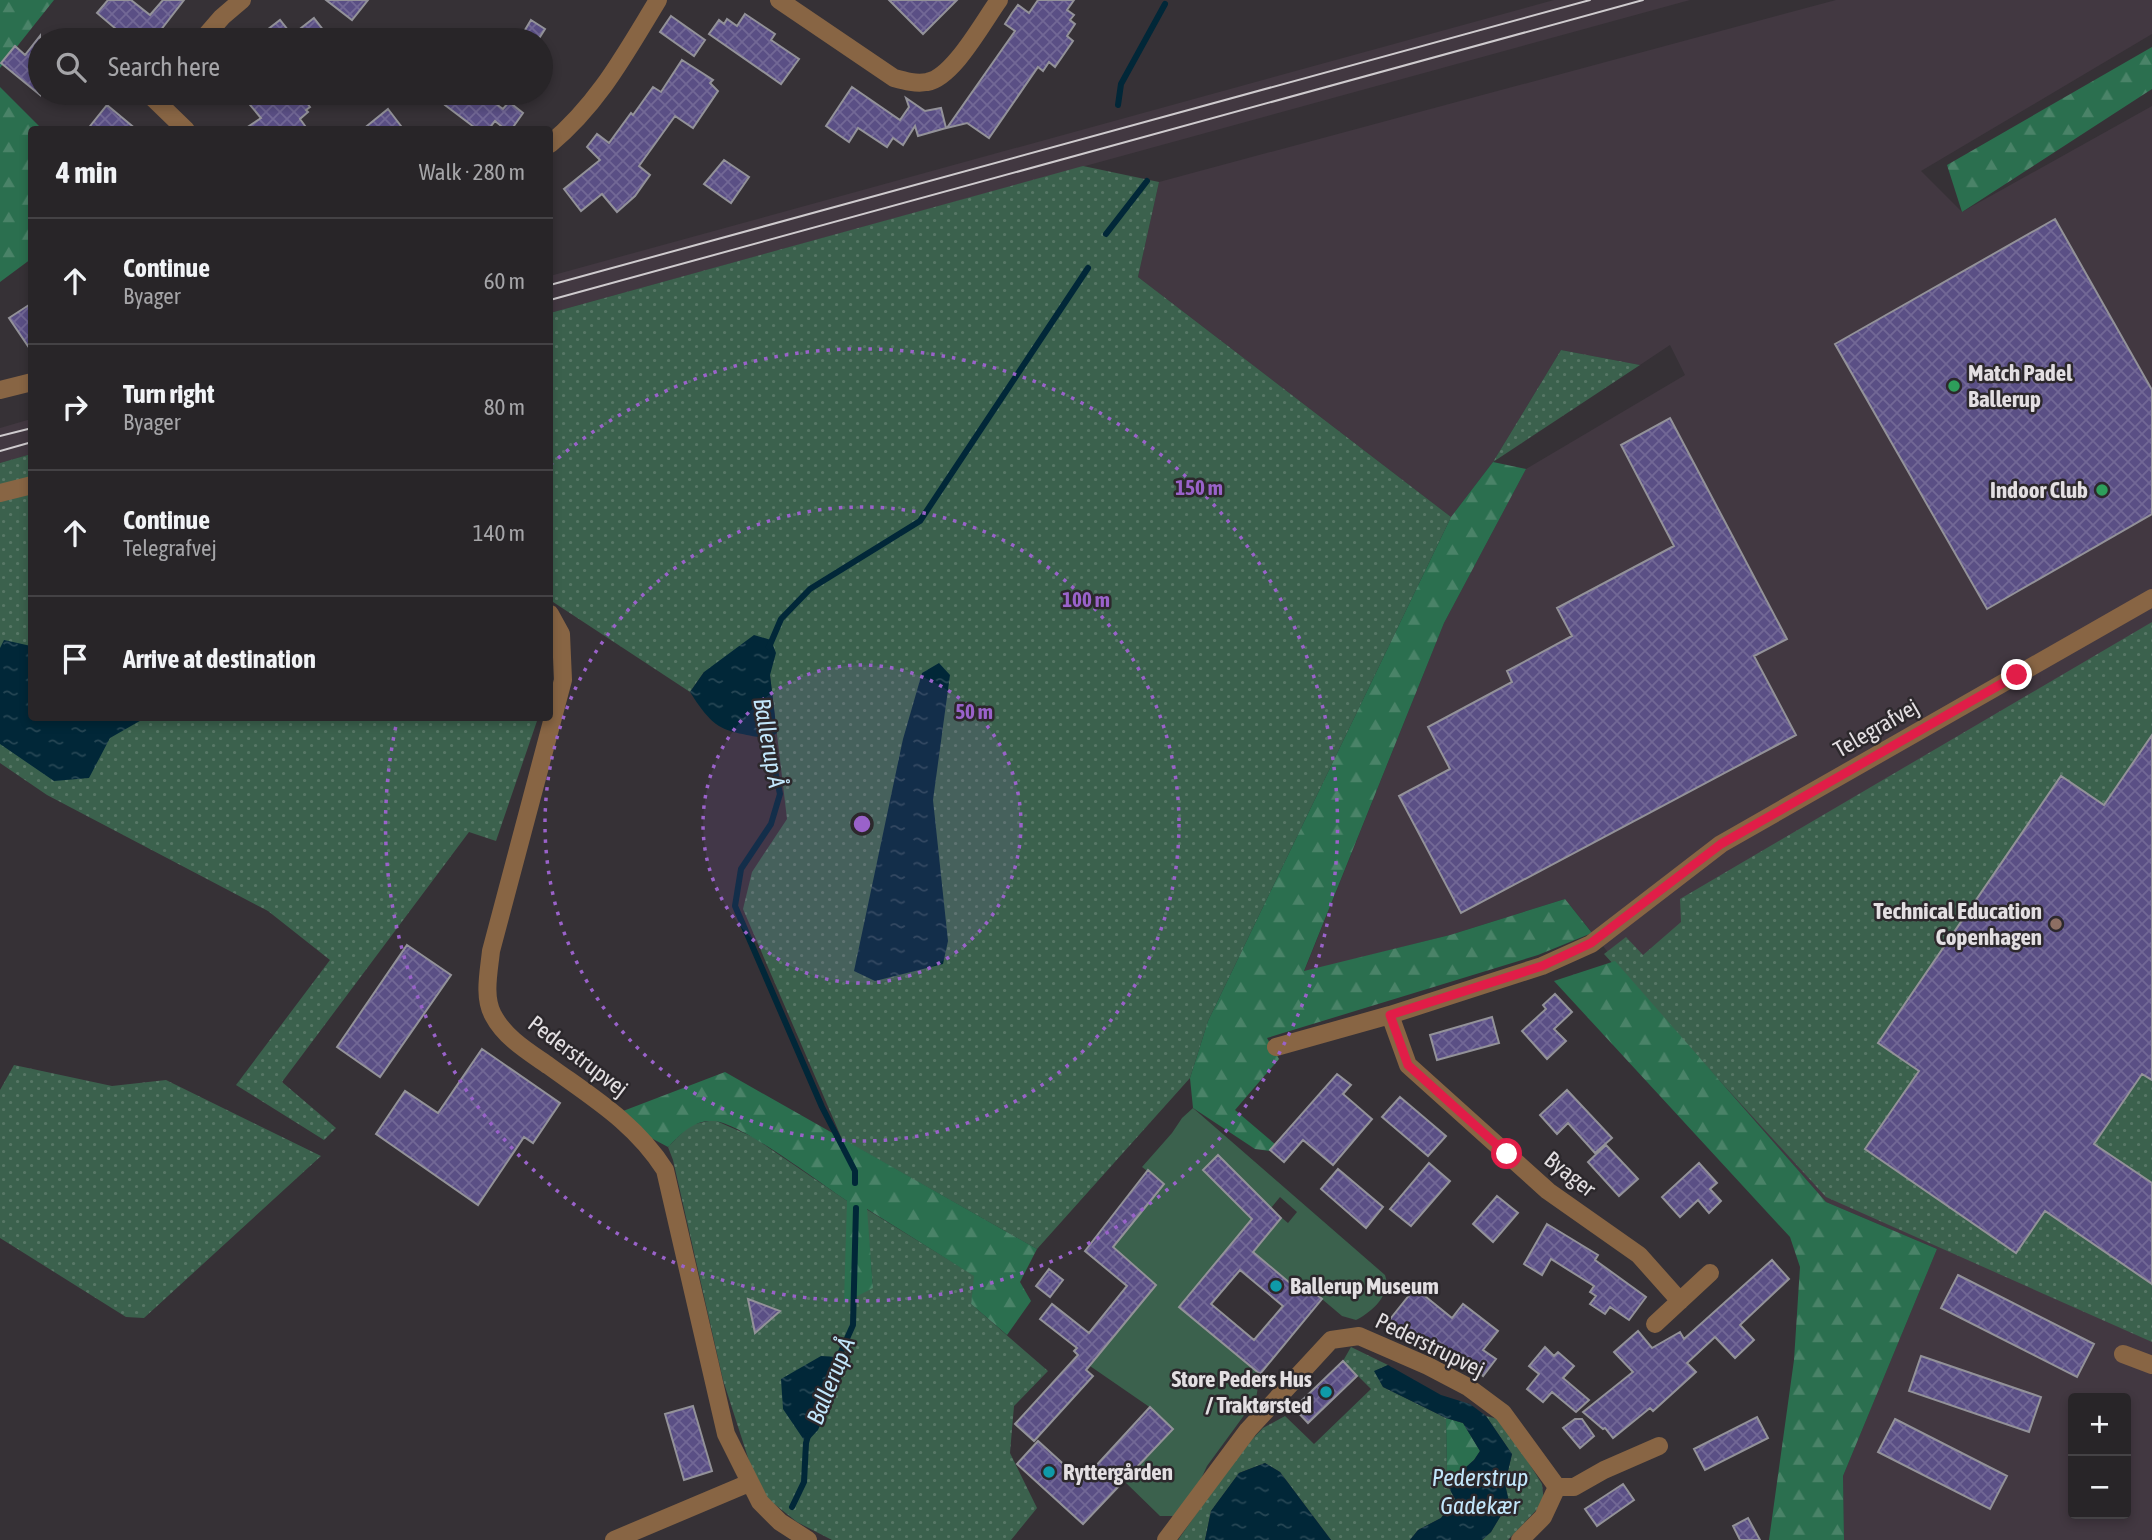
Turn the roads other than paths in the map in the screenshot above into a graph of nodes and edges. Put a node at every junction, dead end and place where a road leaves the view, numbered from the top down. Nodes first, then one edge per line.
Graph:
1 (242, 0) edge
2 (658, 0) edge
3 (779, 0) edge
4 (999, 0) edge
5 (212, 28) edge
6 (160, 105) edge
7 (182, 126) edge
8 (553, 142) edge
9 (28, 383) edge
10 (0, 390) edge
11 (28, 486) edge
12 (0, 494) edge
13 (2152, 598) edge
14 (553, 619) edge
15 (553, 718) edge
16 (552, 721) edge
17 (1390, 1015) junction
18 (1276, 1047) dead end
19 (1710, 1273) dead end
20 (1680, 1301) junction
21 (1655, 1324) dead end
22 (2123, 1354) dead end
23 (2152, 1365) edge
24 (1659, 1446) dead end
25 (749, 1483) junction
26 (1557, 1487) junction
27 (614, 1540) edge
28 (808, 1540) edge
29 (1166, 1540) edge
30 (1520, 1540) edge

1 - 5 street
2 - 8 street
3 - 4 street
6 - 7 street
9 - 10 street
11 - 12 street
13 - 17 street, Telegrafvej
14 - 15 street, Pederstrupvej
16 - 25 street, Pederstrupvej
17 - 18 street
17 - 20 street, Byager
19 - 20 street
20 - 21 street
22 - 23 street
24 - 26 street
25 - 27 street
25 - 28 street, Pederstrupvej
26 - 29 street, Pederstrupvej
26 - 30 street

